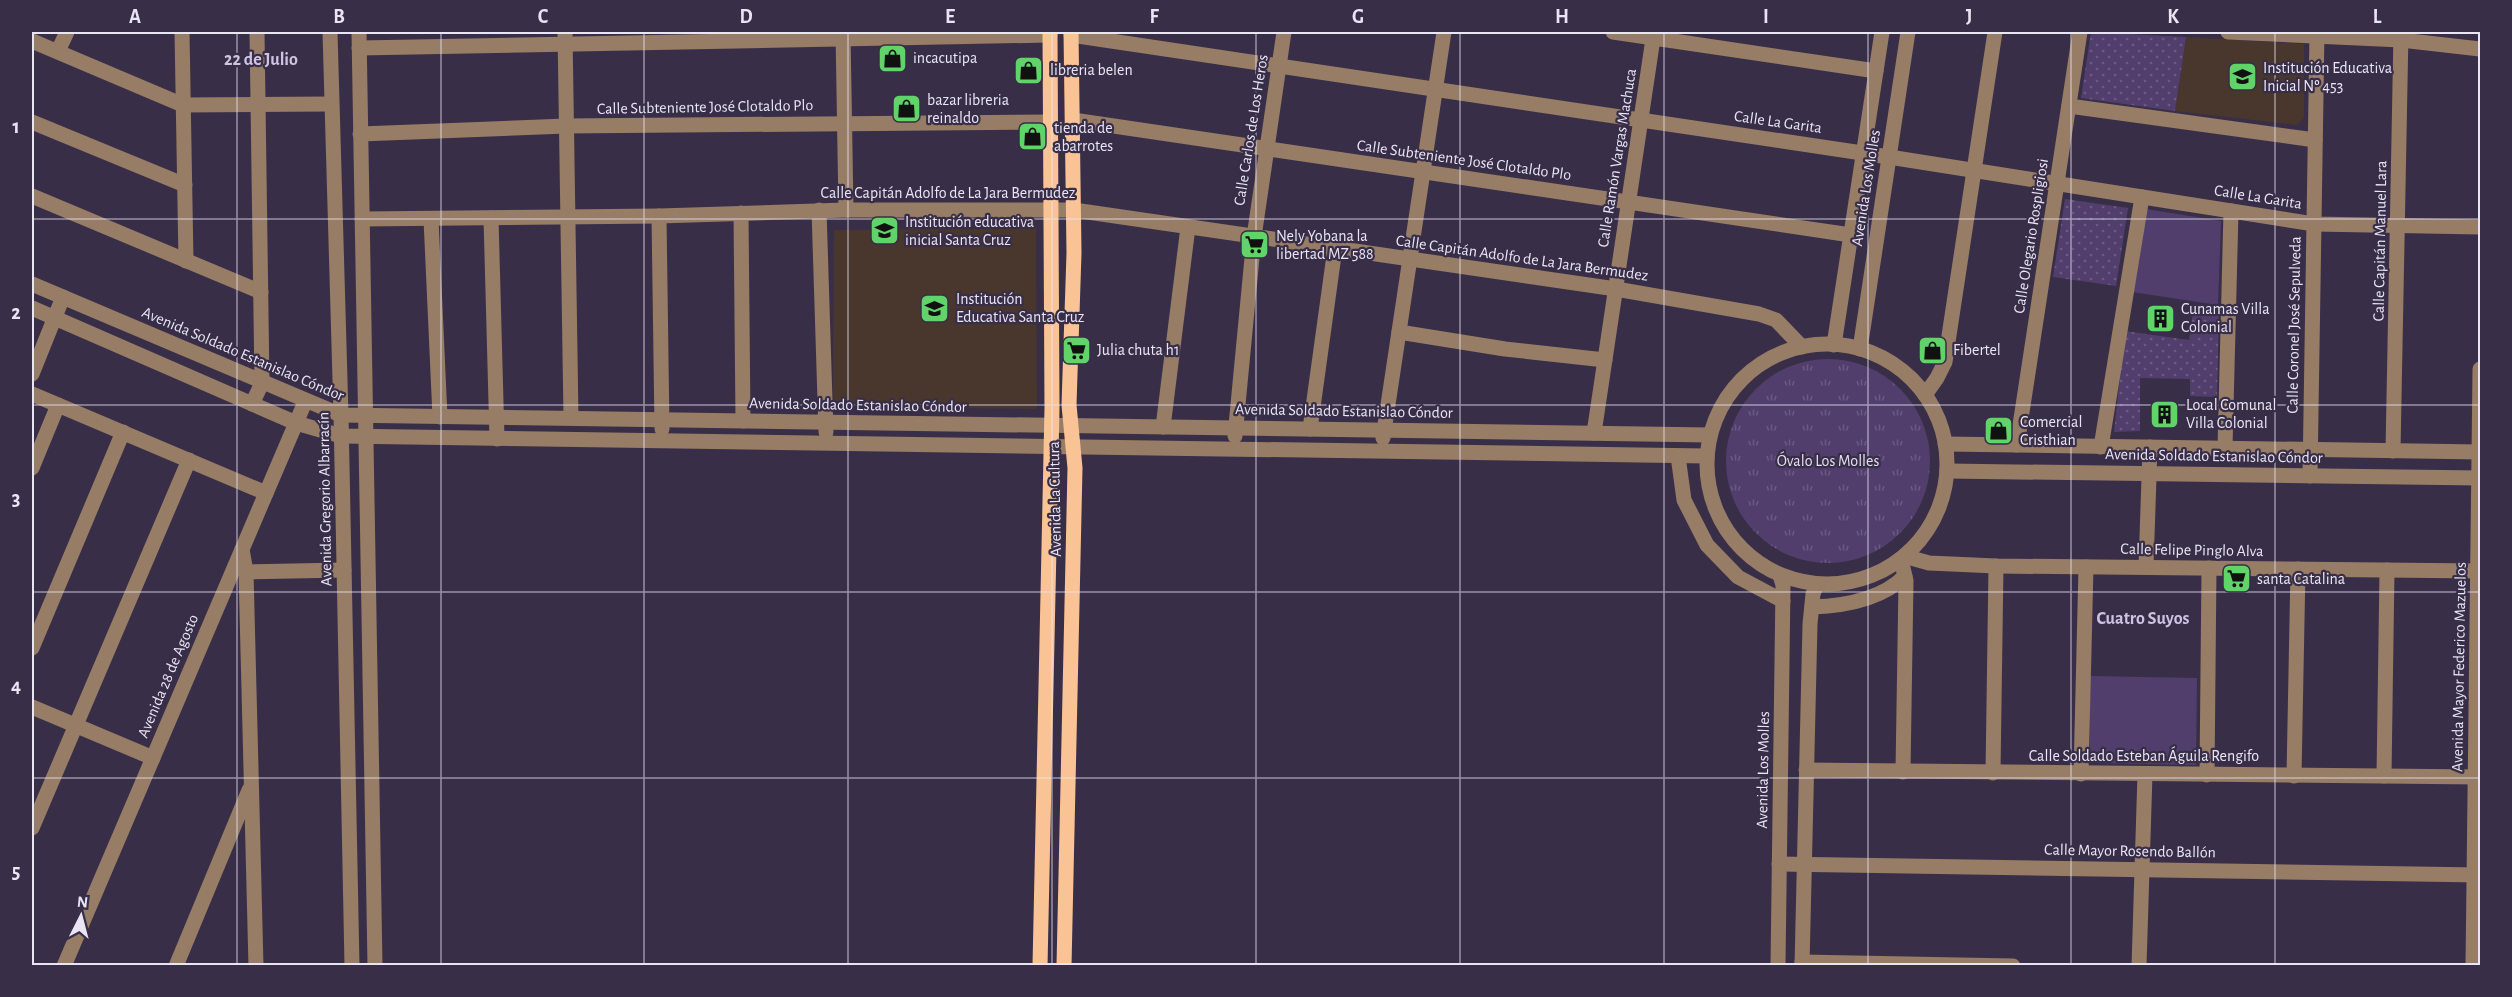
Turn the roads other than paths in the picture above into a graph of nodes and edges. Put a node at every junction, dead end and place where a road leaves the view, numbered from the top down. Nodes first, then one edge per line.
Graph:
1 (67, 32) edge
2 (182, 32) edge
3 (257, 32) edge
4 (330, 32) edge
5 (359, 32) edge
6 (1284, 32) edge
7 (1444, 32) edge
8 (1612, 32) edge
9 (1882, 32) edge
10 (1908, 32) edge
11 (1995, 32) edge
12 (2080, 32) edge
13 (2228, 32) edge
14 (1050, 33) edge
15 (1071, 33) edge
16 (1654, 34) edge
17 (2317, 34) edge
18 (843, 35) edge
19 (2401, 36) edge
20 (565, 38) edge
21 (32, 41) edge
22 (359, 48) junction
23 (2481, 49) edge
24 (58, 51) junction
25 (1279, 66) junction
26 (1876, 70) junction
27 (1435, 89) junction
28 (331, 104) junction
29 (183, 105) junction
30 (259, 105) junction
31 (2069, 106) junction
32 (1073, 120) junction
33 (1641, 120) junction
34 (32, 122) edge
35 (1050, 122) junction
36 (844, 124) junction
37 (566, 126) junction
38 (360, 134) junction
39 (2315, 140) junction
40 (1267, 148) junction
41 (1863, 153) junction
42 (1889, 157) junction
43 (1974, 170) junction
44 (1423, 172) junction
45 (2058, 183) junction
46 (185, 185) junction
47 (32, 196) edge
48 (2142, 197) junction
49 (1629, 202) junction
50 (819, 210) junction
51 (846, 210) junction
52 (1051, 210) junction
53 (1074, 210) junction
54 (2231, 211) junction
55 (741, 213) junction
56 (659, 216) junction
57 (568, 217) junction
58 (491, 218) junction
59 (362, 219) junction
60 (431, 219) junction
61 (2314, 224) junction
62 (2399, 226) junction
63 (1188, 227) junction
64 (2481, 227) edge
65 (1851, 235) junction
66 (1254, 237) junction
67 (1335, 248) junction
68 (1410, 259) junction
69 (186, 261) junction
70 (32, 284) edge
71 (1616, 289) junction
72 (261, 292) junction
73 (63, 297) junction
74 (32, 308) edge
75 (53, 317) junction
76 (1399, 332) junction
77 (1834, 345) junction
78 (1802, 347) junction
79 (1860, 350) junction
80 (1605, 360) junction
81 (2481, 369) edge
82 (32, 374) edge
83 (262, 383) junction
84 (32, 394) edge
85 (1925, 395) junction
86 (305, 402) junction
87 (252, 404) junction
88 (58, 405) junction
89 (341, 415) junction
90 (364, 416) junction
91 (440, 417) junction
92 (497, 417) junction
93 (571, 418) junction
94 (662, 420) junction
95 (743, 421) junction
96 (826, 422) junction
97 (296, 423) junction
98 (1052, 425) junction
99 (1071, 425) junction
100 (1163, 427) junction
101 (1235, 428) junction
102 (1311, 429) junction
103 (1385, 430) junction
104 (123, 432) junction
105 (1594, 433) junction
106 (1710, 435) junction
107 (341, 436) junction
108 (365, 437) junction
109 (496, 439) junction
110 (662, 442) junction
111 (825, 444) junction
112 (1945, 444) junction
113 (2017, 445) junction
114 (1051, 447) junction
115 (1073, 447) junction
116 (2101, 447) junction
117 (2150, 447) junction
118 (2224, 448) junction
119 (1235, 450) junction
120 (2310, 450) junction
121 (1381, 451) junction
122 (2393, 451) junction
123 (2480, 452) edge
124 (1678, 456) junction
125 (1706, 456) junction
126 (189, 460) junction
127 (32, 468) edge
128 (1947, 471) junction
129 (2149, 473) junction
130 (2310, 476) junction
131 (2480, 478) edge
132 (266, 493) junction
133 (1730, 537) junction
134 (242, 549) junction
135 (1715, 553) junction
136 (1903, 558) junction
137 (1996, 566) junction
138 (2086, 567) junction
139 (2146, 567) junction
140 (2209, 568) junction
141 (2298, 569) junction
142 (344, 570) junction
143 (2387, 570) junction
144 (2479, 571) edge
145 (246, 572) junction
146 (1780, 575) junction
147 (1905, 576) junction
148 (1817, 584) junction
149 (1782, 601) junction
150 (1812, 607) junction
151 (32, 648) edge
152 (32, 707) edge
153 (75, 725) junction
154 (153, 758) junction
155 (1806, 770) junction
156 (1903, 772) junction
157 (1993, 773) junction
158 (2081, 774) junction
159 (2145, 774) junction
160 (2207, 775) junction
161 (2294, 776) junction
162 (2384, 776) junction
163 (2478, 777) edge
164 (252, 784) junction
165 (32, 828) edge
166 (1042, 856) junction
167 (1067, 857) junction
168 (1779, 864) junction
169 (1804, 864) junction
170 (2142, 869) junction
171 (2477, 875) edge
172 (1802, 964) edge
173 (1901, 965) edge
174 (1991, 965) edge
175 (64, 966) edge
176 (176, 966) edge
177 (256, 966) edge
178 (352, 966) edge
179 (375, 966) edge
180 (1040, 966) edge
181 (1064, 966) edge
182 (1778, 966) edge
183 (2013, 966) edge
184 (2139, 966) edge
185 (2473, 966) edge

1 - 24 street
2 - 29 street
3 - 30 street
4 - 28 street, Avenida Gregorio Albarracín
5 - 22 street
6 - 25 street, Calle Carlos de Los Heros
7 - 27 street
8 - 16 street
9 - 26 street, Avenida Los Molles
10 - 42 street, Avenida Los Molles
11 - 43 street
12 - 31 street, Calle Olegario Rospligiosi
13 - 17 street
14 - 18 street
14 - 35 main road, Avenida La Cultura
15 - 25 street, Calle La Garita
15 - 32 main road, Avenida La Cultura
16 - 26 street
16 - 33 street, Calle Ramón Vargas Machuca
17 - 19 street
17 - 39 street, Calle Coronel José Sepulveda
18 - 20 street
18 - 36 street
19 - 23 street
19 - 62 street, Calle Capitán Manuel Lara
20 - 22 street
20 - 37 street
21 - 24 street
22 - 38 street
24 - 29 street
25 - 27 street, Calle La Garita
25 - 40 street, Calle Carlos de Los Heros
26 - 41 street, Avenida Los Molles
27 - 33 street, Calle La Garita
27 - 44 street
28 - 30 street
28 - 89 street, Avenida Gregorio Albarracín
29 - 30 street
29 - 46 street
30 - 72 street
31 - 39 street
31 - 45 street, Calle Olegario Rospligiosi
32 - 40 street, Calle Subteniente José Clotaldo Plo
32 - 53 main road, Avenida La Cultura
33 - 41 street, Calle La Garita
33 - 49 street, Calle Ramón Vargas Machuca
34 - 46 street
35 - 36 street, Calle Subteniente José Clotaldo Plo
35 - 52 main road, Avenida La Cultura
36 - 37 street, Calle Subteniente José Clotaldo Plo
36 - 51 street
37 - 38 street, Calle Subteniente José Clotaldo Plo
37 - 57 street
38 - 59 street
39 - 61 street, Calle Coronel José Sepulveda
40 - 44 street, Calle Subteniente José Clotaldo Plo
40 - 66 street, Calle Carlos de Los Heros
41 - 42 street, Calle La Garita
41 - 65 street, Avenida Los Molles
42 - 43 street, Calle La Garita
42 - 79 street, Avenida Los Molles
43 - 45 street, Calle La Garita
43 - 85 street
44 - 49 street, Calle Subteniente José Clotaldo Plo
44 - 68 street
45 - 48 street, Calle La Garita
45 - 113 street, Calle Olegario Rospligiosi
46 - 69 street
47 - 69 street
48 - 54 street, Calle La Garita
48 - 116 street
49 - 65 street, Calle Subteniente José Clotaldo Plo
49 - 71 street, Calle Ramón Vargas Machuca
50 - 51 street, Calle Capitán Adolfo de La Jara Bermudez
50 - 55 street, Calle Capitán Adolfo de La Jara Bermudez
50 - 96 street
51 - 52 street, Calle Capitán Adolfo de La Jara Bermudez
52 - 53 street, Calle Capitán Adolfo de La Jara Bermudez
52 - 98 main road, Avenida La Cultura
53 - 63 street, Calle Capitán Adolfo de La Jara Bermudez
53 - 99 main road, Avenida La Cultura
54 - 61 street, Calle La Garita
54 - 118 street
55 - 56 street, Calle Capitán Adolfo de La Jara Bermudez
55 - 95 street
56 - 57 street, Calle Capitán Adolfo de La Jara Bermudez
56 - 94 street
57 - 58 street, Calle Capitán Adolfo de La Jara Bermudez
57 - 93 street
58 - 60 street, Calle Capitán Adolfo de La Jara Bermudez
58 - 92 street
59 - 60 street, Calle Capitán Adolfo de La Jara Bermudez
59 - 90 street
60 - 91 street
61 - 62 street, Calle La Garita
61 - 120 street, Calle Coronel José Sepulveda
62 - 64 street, Calle La Garita
62 - 122 street, Calle Capitán Manuel Lara
63 - 66 street, Calle Capitán Adolfo de La Jara Bermudez
63 - 100 street
65 - 77 street, Avenida Los Molles
66 - 67 street, Calle Capitán Adolfo de La Jara Bermudez
66 - 101 street, Calle Carlos de Los Heros
67 - 68 street, Calle Capitán Adolfo de La Jara Bermudez
67 - 102 street
68 - 71 street, Calle Capitán Adolfo de La Jara Bermudez
68 - 76 street
69 - 72 street
70 - 73 street, Avenida Soldado Estanislao Cóndor
71 - 78 street, Calle Capitán Adolfo de La Jara Bermudez
71 - 80 street, Calle Ramón Vargas Machuca
72 - 83 street
73 - 75 street
73 - 83 street, Avenida Soldado Estanislao Cóndor
74 - 75 street
75 - 82 street
75 - 87 street
76 - 80 street
76 - 103 street
77 - 78 street
77 - 79 street
78 - 106 street
79 - 85 street
80 - 105 street, Calle Ramón Vargas Machuca
81 - 123 street, Avenida Mayor Federico Mazuelos
83 - 86 street, Avenida Soldado Estanislao Cóndor
83 - 87 street
84 - 88 street
85 - 112 street
86 - 89 street, Avenida Soldado Estanislao Cóndor
86 - 97 street, Avenida 28 de Agosto
87 - 97 street
88 - 104 street
88 - 127 street
89 - 90 street, Avenida Soldado Estanislao Cóndor
89 - 107 street, Avenida Gregorio Albarracín
90 - 91 street, Avenida Soldado Estanislao Cóndor
90 - 108 street
91 - 92 street, Avenida Soldado Estanislao Cóndor
92 - 93 street, Avenida Soldado Estanislao Cóndor
92 - 109 street
93 - 94 street, Avenida Soldado Estanislao Cóndor
94 - 95 street, Avenida Soldado Estanislao Cóndor
94 - 110 street
95 - 96 street, Avenida Soldado Estanislao Cóndor
96 - 98 street, Avenida Soldado Estanislao Cóndor
96 - 111 street
97 - 107 street
97 - 132 street, Avenida 28 de Agosto
98 - 99 street, Avenida Soldado Estanislao Cóndor
98 - 114 main road, Avenida La Cultura
99 - 100 street, Avenida Soldado Estanislao Cóndor
99 - 115 main road, Avenida La Cultura
100 - 101 street, Avenida Soldado Estanislao Cóndor
101 - 102 street, Avenida Soldado Estanislao Cóndor
101 - 119 street, Calle Carlos de Los Heros
102 - 103 street, Avenida Soldado Estanislao Cóndor
103 - 105 street, Avenida Soldado Estanislao Cóndor
103 - 121 street
104 - 126 street
104 - 151 street
105 - 106 street, Avenida Soldado Estanislao Cóndor
106 - 125 street
107 - 108 street
107 - 142 street, Avenida Gregorio Albarracín
108 - 109 street
108 - 179 street
109 - 110 street
110 - 111 street
111 - 114 street
112 - 113 street, Avenida Soldado Estanislao Cóndor
112 - 128 street
113 - 116 street, Avenida Soldado Estanislao Cóndor
114 - 115 street
114 - 166 main road, Avenida La Cultura
115 - 119 street
115 - 167 main road, Avenida La Cultura
116 - 117 street, Avenida Soldado Estanislao Cóndor
117 - 118 street, Avenida Soldado Estanislao Cóndor
117 - 129 street
118 - 120 street, Avenida Soldado Estanislao Cóndor
119 - 121 street
120 - 122 street, Avenida Soldado Estanislao Cóndor
120 - 130 street, Calle Coronel José Sepulveda
121 - 124 street
122 - 123 street, Avenida Soldado Estanislao Cóndor
123 - 131 street, Avenida Mayor Federico Mazuelos
124 - 125 street
124 - 135 street
125 - 133 street
126 - 132 street
126 - 153 street
128 - 129 street, Avenida Soldado Estanislao Cóndor
128 - 136 street
129 - 130 street, Avenida Soldado Estanislao Cóndor
129 - 139 street
130 - 131 street, Avenida Soldado Estanislao Cóndor
131 - 144 street, Avenida Mayor Federico Mazuelos
132 - 134 street, Avenida 28 de Agosto
133 - 135 street
133 - 146 street
134 - 145 street
134 - 154 street, Avenida 28 de Agosto
135 - 149 street
136 - 137 street, Calle Felipe Pinglo Alva
136 - 147 street
136 - 148 street
137 - 138 street, Calle Felipe Pinglo Alva
137 - 157 street
138 - 139 street, Calle Felipe Pinglo Alva
138 - 158 street
139 - 140 street, Calle Felipe Pinglo Alva
140 - 141 street, Calle Felipe Pinglo Alva
140 - 160 street
141 - 143 street, Calle Felipe Pinglo Alva
141 - 161 street
142 - 145 street
142 - 178 street, Avenida Gregorio Albarracín
143 - 144 street, Calle Felipe Pinglo Alva
143 - 162 street
144 - 163 street, Avenida Mayor Federico Mazuelos
145 - 164 street
146 - 148 street
146 - 149 street, Avenida Los Molles
147 - 150 street
147 - 156 street
148 - 150 street
149 - 168 street, Avenida Los Molles
150 - 155 street
152 - 153 street
153 - 154 street
153 - 165 street
154 - 175 street, Avenida 28 de Agosto
155 - 156 street, Calle Soldado Esteban Águila Rengifo
155 - 169 street
156 - 157 street, Calle Soldado Esteban Águila Rengifo
157 - 158 street, Calle Soldado Esteban Águila Rengifo
158 - 159 street, Calle Soldado Esteban Águila Rengifo
159 - 160 street, Calle Soldado Esteban Águila Rengifo
159 - 170 street
160 - 161 street, Calle Soldado Esteban Águila Rengifo
161 - 162 street, Calle Soldado Esteban Águila Rengifo
162 - 163 street, Calle Soldado Esteban Águila Rengifo
163 - 171 street, Avenida Mayor Federico Mazuelos
164 - 176 street
164 - 177 street
166 - 167 main road
166 - 180 main road, Avenida La Cultura
167 - 181 main road, Avenida La Cultura
168 - 169 street, Calle Mayor Rosendo Ballón
168 - 182 street, Avenida Los Molles
169 - 170 street, Calle Mayor Rosendo Ballón
169 - 172 street
170 - 171 street, Calle Mayor Rosendo Ballón
170 - 184 street
171 - 185 street, Avenida Mayor Federico Mazuelos
172 - 173 street
173 - 174 street
174 - 183 street

